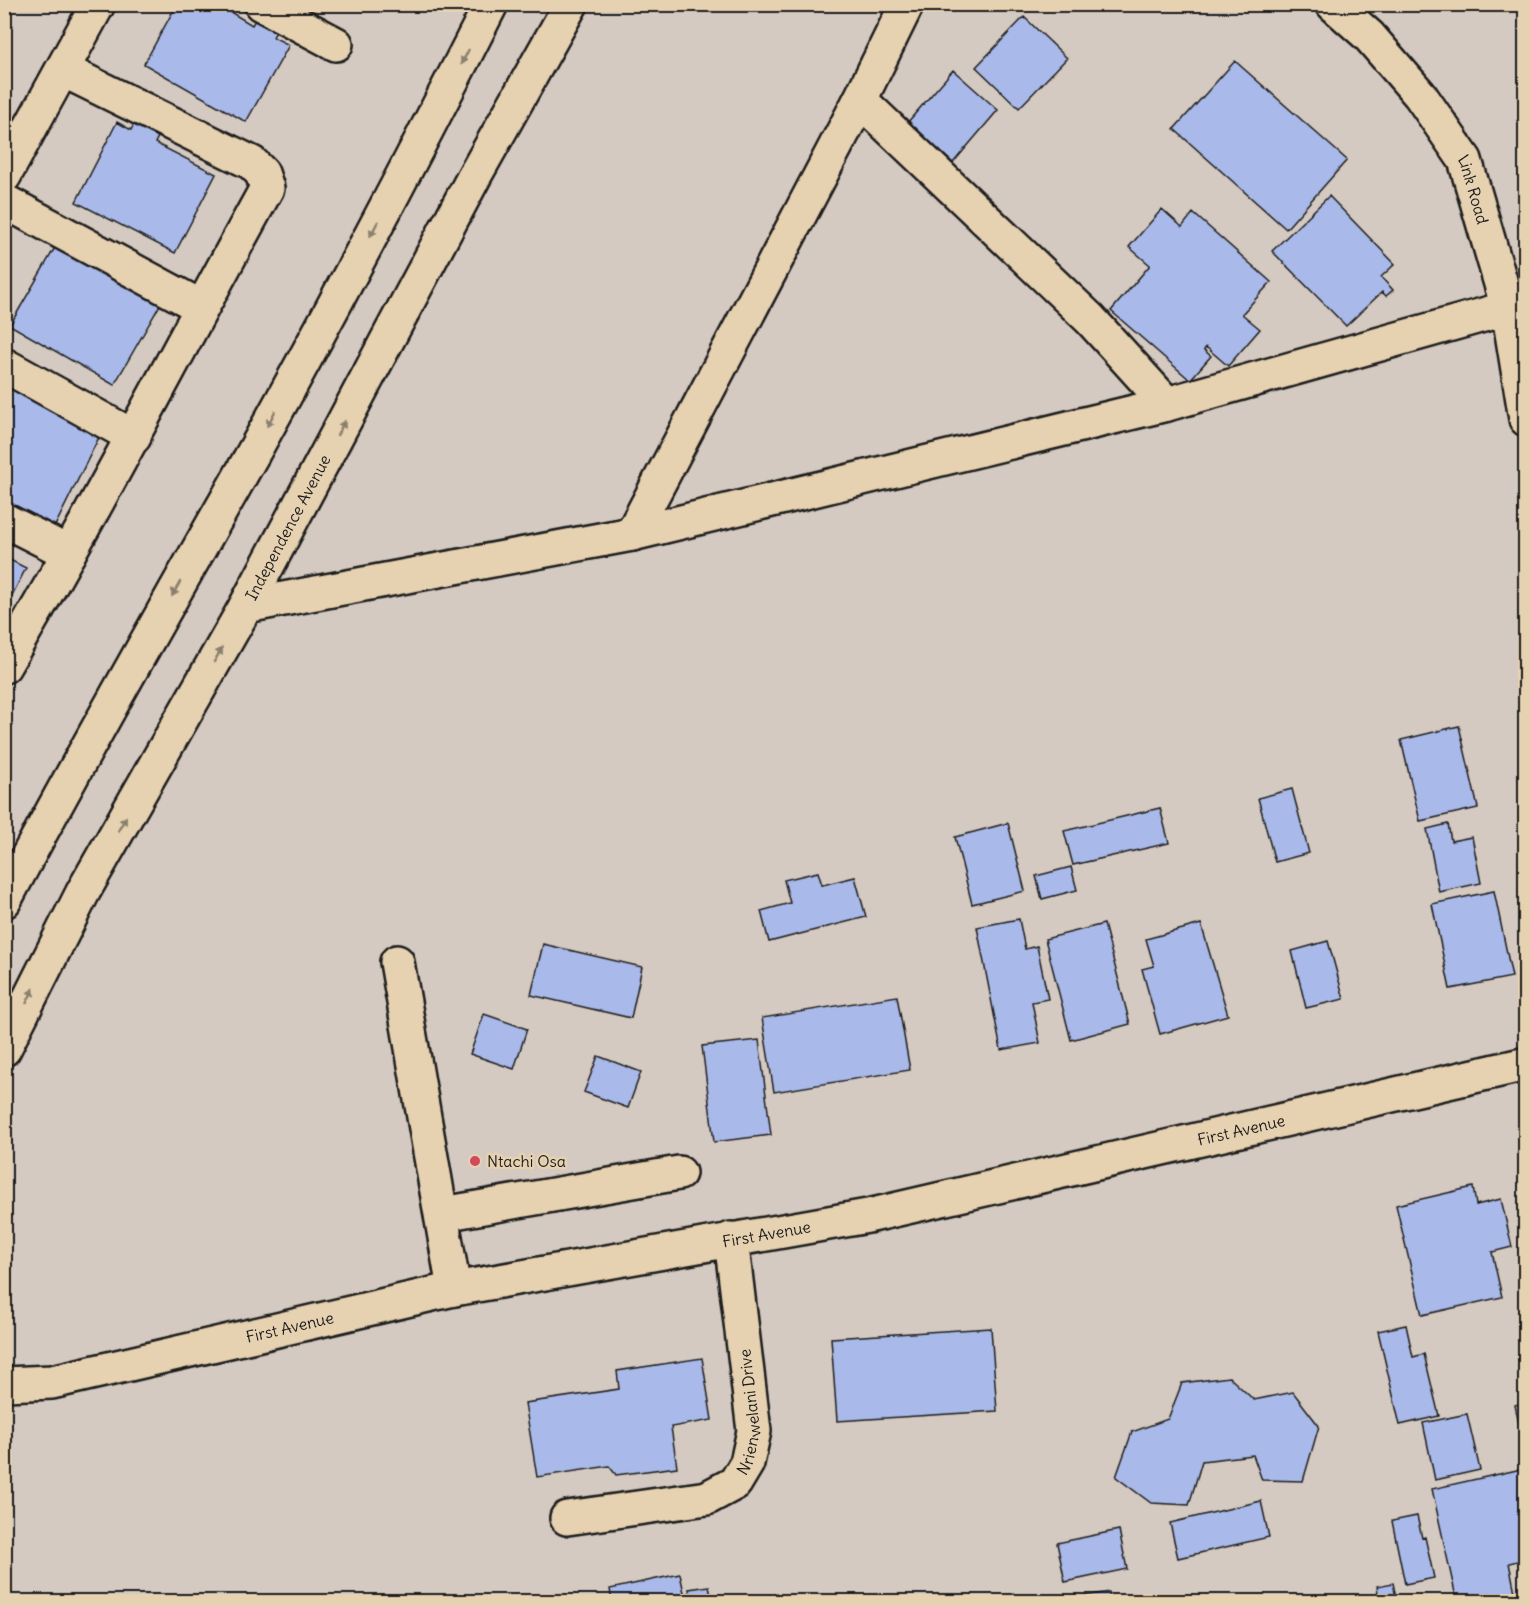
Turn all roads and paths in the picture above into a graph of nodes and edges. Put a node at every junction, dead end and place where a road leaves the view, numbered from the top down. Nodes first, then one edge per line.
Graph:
1 (98, 4) edge
2 (261, 4) edge
3 (491, 4) edge
4 (570, 4) edge
5 (907, 4) edge
6 (1333, 4) edge
7 (336, 44) dead end
8 (63, 70) junction
9 (860, 100) junction
10 (4, 176) edge
11 (4, 201) edge
12 (201, 307) junction
13 (1508, 308) junction
14 (4, 365) edge
15 (1167, 404) junction
16 (1526, 419) edge
17 (134, 437) junction
18 (4, 520) edge
19 (632, 534) junction
20 (69, 553) junction
21 (246, 606) junction
22 (4, 666) edge
23 (4, 901) edge
24 (398, 962) dead end
25 (4, 1048) edge
26 (1526, 1064) edge
27 (679, 1173) dead end
28 (443, 1214) junction
29 (731, 1239) junction
30 (454, 1289) junction
31 (4, 1384) edge
32 (567, 1518) dead end

1 - 8 street
2 - 7 street
3 -> 23 street
21 -> 4 street, Independence Avenue
5 - 9 street
6 - 13 street, Link Road
8 - 10 street
8 - 12 street
9 - 15 street
9 - 19 street
11 - 12 street
12 - 17 street
13 - 15 street
13 - 16 street, Link Road
14 - 17 street
15 - 19 street
17 - 20 street
18 - 20 street
19 - 21 street
20 - 22 street
25 -> 21 street, Independence Avenue
24 - 28 street
26 - 29 street, First Avenue
27 - 28 street
28 - 30 street
29 - 30 street, First Avenue
29 - 32 street, Nrienwelani Drive
30 - 31 street, First Avenue

